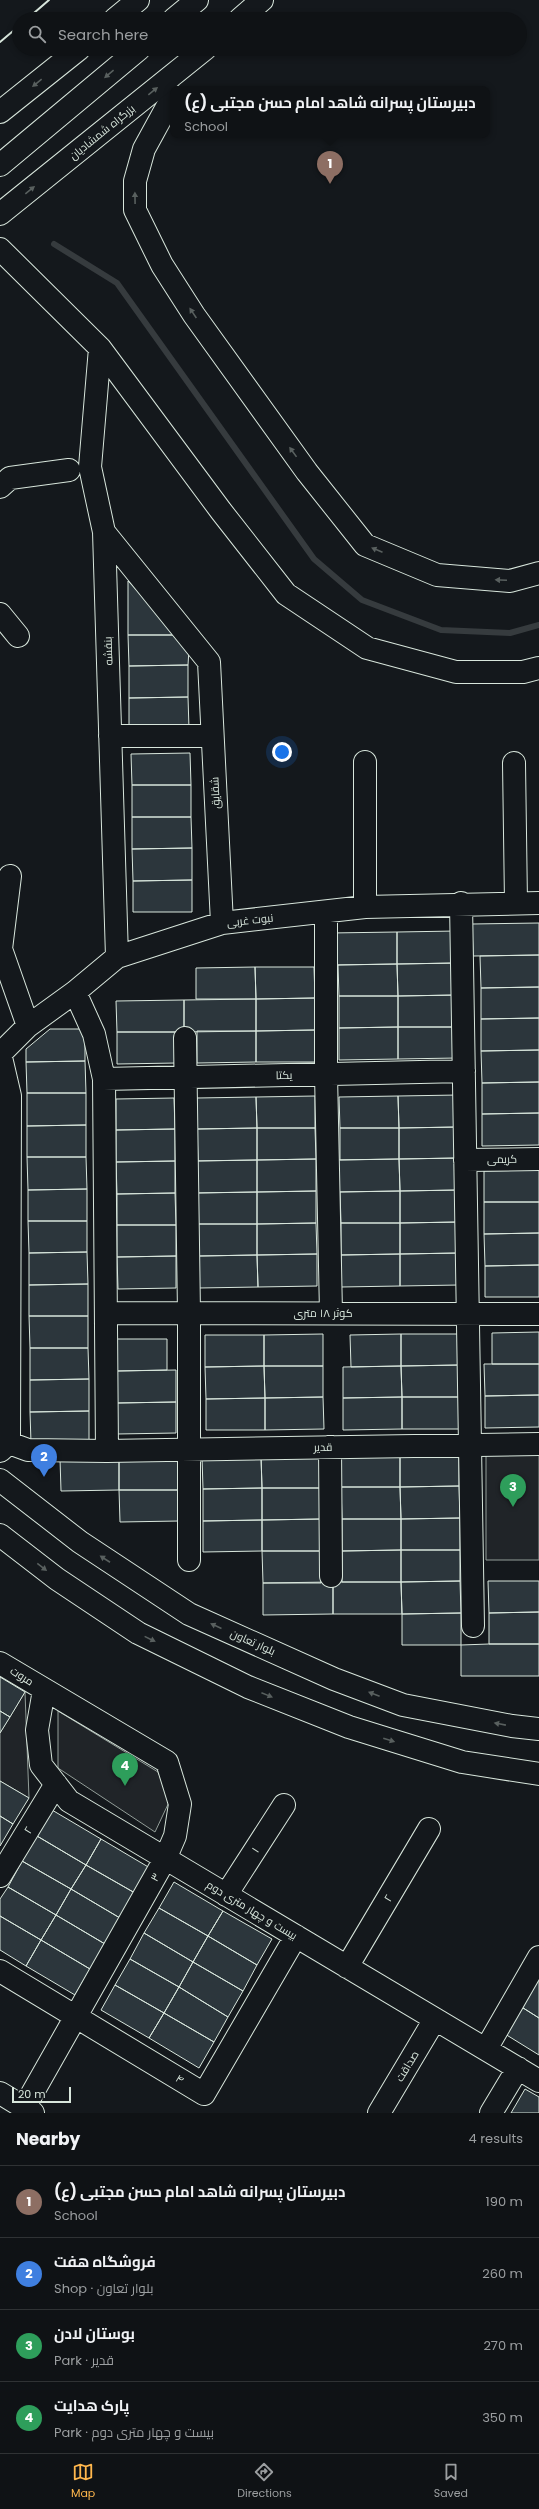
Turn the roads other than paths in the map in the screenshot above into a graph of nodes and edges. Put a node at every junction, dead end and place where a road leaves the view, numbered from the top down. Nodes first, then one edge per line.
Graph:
1 (138, 0) edge
2 (197, 0) edge
3 (262, 0) edge
4 (123, 12) edge
5 (182, 12) edge
6 (248, 12) edge
7 (70, 56) edge
8 (131, 56) edge
9 (197, 56) edge
10 (199, 56) edge
11 (179, 86) edge
12 (170, 101) edge
13 (0, 112) edge
14 (0, 165) edge
15 (0, 214) edge
16 (0, 250) edge
17 (100, 348) junction
18 (69, 470) dead end
19 (0, 486) edge
20 (104, 532) junction
21 (539, 573) edge
22 (0, 614) edge
23 (18, 636) dead end
24 (539, 668) edge
25 (110, 736) junction
26 (212, 736) junction
27 (365, 762) dead end
28 (514, 763) dead end
29 (10, 876) dead end
30 (461, 903) junction
31 (516, 903) junction
32 (539, 903) edge
33 (365, 907) junction
34 (326, 912) junction
35 (222, 923) junction
36 (117, 957) junction
37 (75, 992) junction
38 (28, 1026) junction
39 (185, 1038) dead end
40 (0, 1054) edge
41 (464, 1071) junction
42 (326, 1074) junction
43 (186, 1077) junction
44 (104, 1079) junction
45 (539, 1158) edge
46 (465, 1160) junction
47 (107, 1313) junction
48 (189, 1313) junction
49 (331, 1313) junction
50 (468, 1314) junction
51 (539, 1314) edge
52 (539, 1444) edge
53 (470, 1446) junction
54 (4, 1447) edge
55 (330, 1447) junction
56 (190, 1449) junction
57 (107, 1451) junction
58 (0, 1480) edge
59 (5, 1540) edge
60 (189, 1560) dead end
61 (332, 1576) dead end
62 (473, 1626) dead end
63 (0, 1663) edge
64 (44, 1690) junction
65 (539, 1729) edge
66 (539, 1774) edge
67 (56, 1784) junction
68 (284, 1805) dead end
69 (429, 1829) dead end
70 (165, 1858) junction
71 (0, 1876) edge
72 (226, 1895) junction
73 (296, 1936) junction
74 (539, 1957) edge
75 (348, 1967) junction
76 (0, 1971) edge
77 (76, 2016) junction
78 (436, 2019) junction
79 (486, 2049) junction
80 (518, 2068) junction
81 (539, 2081) edge
82 (0, 2093) edge
83 (29, 2110) edge
84 (379, 2113) edge
85 (491, 2113) edge

1 - 4 main road
2 - 5 main road
3 - 6 main road
7 -> 13 main road
8 -> 14 main road
15 -> 9 main road, بزرگراه شمشادیان
10 - 11 main road
21 -> 12 main road
16 - 17 main road
17 - 20 main road, بنفشه
17 - 24 main road
18 - 19 main road
20 - 25 main road, بنفشه
20 - 26 main road, شقایق
22 - 23 main road
25 - 26 main road
25 - 36 main road, بنفشه
26 - 35 main road, شقایق
27 - 33 main road
28 - 31 main road
29 - 38 main road
30 - 31 main road, نبوت غربی
30 - 33 main road, نبوت غربی
30 - 41 main road
31 - 32 main road, نبوت غربی
33 - 34 main road, نبوت غربی
34 - 35 main road, نبوت غربی
34 - 42 main road
35 - 36 main road, نبوت غربی
36 - 37 main road, نبوت غربی
37 - 38 main road, نبوت غربی
37 - 44 main road
38 - 40 main road, نبوت غربی
39 - 43 main road
40 - 54 main road
41 - 42 main road, یکتا
41 - 46 main road
42 - 43 main road, یکتا
42 - 49 main road
43 - 44 main road, یکتا
43 - 48 main road
44 - 47 main road
45 - 46 main road, کریمی
46 - 50 main road
47 - 48 main road, کوثر ۱۸ متری
47 - 57 main road
48 - 49 main road, کوثر ۱۸ متری
48 - 56 main road
49 - 50 main road, کوثر ۱۸ متری
50 - 51 main road, کوثر ۱۸ متری
50 - 53 main road
52 - 53 main road, قدیر
53 - 55 main road, قدیر
53 - 62 main road
54 - 57 main road, قدیر
55 - 56 main road, قدیر
55 - 61 main road
56 - 57 main road, قدیر
56 - 60 main road
65 -> 58 main road, بلوار تعاون
59 -> 66 main road
63 - 64 main road, مروت
64 - 67 main road, بیست و چهار متری دوم
64 - 70 main road, ۳
67 - 70 main road, بیست و چهار متری دوم
67 - 71 main road, ۲
68 - 72 main road, ۱
69 - 75 main road, ۲
70 - 72 main road, بیست و چهار متری دوم
70 - 77 main road, ۳
72 - 73 main road, بیست و چهار متری دوم
73 - 75 main road, بیست و چهار متری دوم
73 - 77 main road, ۴
74 - 79 main road
75 - 78 main road, بیست و چهار متری دوم
76 - 77 main road, ۴
77 - 83 main road, ۳
78 - 79 main road, بیست و چهار متری دوم
78 - 84 main road, صداقت
79 - 80 main road, بیست و چهار متری دوم
80 - 81 main road, بیست و چهار متری دوم
80 - 85 main road
82 - 83 main road

